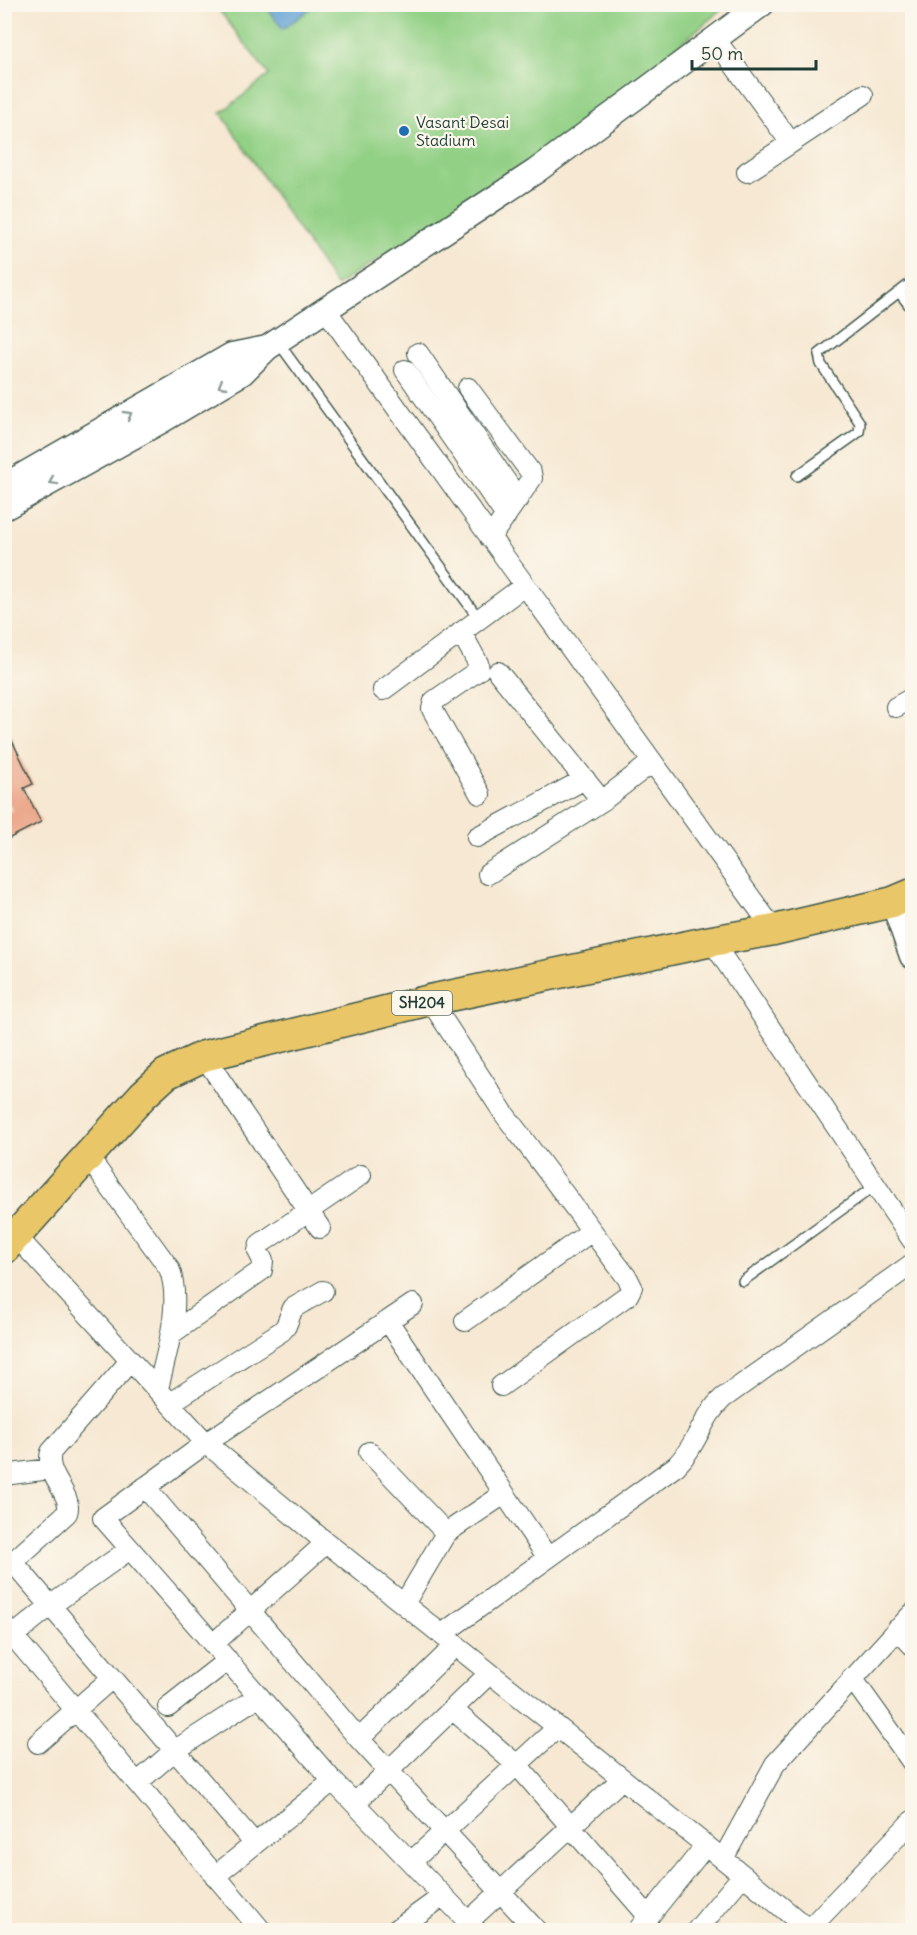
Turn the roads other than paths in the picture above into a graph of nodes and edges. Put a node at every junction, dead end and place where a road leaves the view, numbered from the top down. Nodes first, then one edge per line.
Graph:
1 (762, 4) edge
2 (715, 39) junction
3 (863, 95) dead end
4 (791, 143) junction
5 (747, 172) dead end
6 (912, 282) edge
7 (899, 292) junction
8 (912, 309) edge
9 (326, 310) junction
10 (272, 344) junction
11 (418, 353) dead end
12 (405, 370) dead end
13 (468, 388) dead end
14 (98, 444) junction
15 (797, 476) dead end
16 (4, 486) edge
17 (518, 499) junction
18 (4, 508) edge
19 (506, 516) junction
20 (490, 538) junction
21 (524, 586) junction
22 (479, 619) junction
23 (461, 632) junction
24 (498, 672) dead end
25 (383, 690) dead end
26 (652, 762) junction
27 (585, 779) junction
28 (480, 795) dead end
29 (602, 801) junction
30 (477, 837) dead end
31 (488, 874) dead end
32 (903, 898) edge
33 (774, 930) junction
34 (712, 941) junction
35 (912, 956) edge
36 (430, 1000) junction
37 (204, 1056) junction
38 (88, 1157) junction
39 (361, 1175) dead end
40 (876, 1185) junction
41 (309, 1212) junction
42 (320, 1228) dead end
43 (592, 1231) junction
44 (912, 1240) edge
45 (8, 1243) edge
46 (912, 1264) edge
47 (742, 1281) dead end
48 (323, 1291) dead end
49 (413, 1304) dead end
50 (388, 1321) junction
51 (465, 1321) dead end
52 (171, 1334) junction
53 (130, 1361) junction
54 (501, 1386) dead end
55 (164, 1396) junction
56 (206, 1443) junction
57 (369, 1452) dead end
58 (50, 1469) junction
59 (4, 1475) edge
60 (145, 1487) junction
61 (504, 1494) junction
62 (69, 1509) junction
63 (103, 1518) junction
64 (446, 1533) junction
65 (326, 1543) junction
66 (130, 1549) junction
67 (548, 1558) junction
68 (9, 1566) edge
69 (405, 1604) junction
70 (50, 1606) junction
71 (251, 1610) junction
72 (912, 1614) edge
73 (897, 1629) junction
74 (9, 1631) edge
75 (449, 1639) junction
76 (213, 1644) junction
77 (912, 1645) edge
78 (228, 1660) junction
79 (490, 1673) junction
80 (112, 1678) junction
81 (852, 1678) junction
82 (259, 1696) junction
83 (168, 1707) dead end
84 (75, 1709) junction
85 (452, 1709) junction
86 (558, 1727) junction
87 (359, 1739) junction
88 (38, 1743) dead end
89 (174, 1751) junction
90 (912, 1762) edge
91 (518, 1766) junction
92 (388, 1771) junction
93 (622, 1779) junction
94 (333, 1781) junction
95 (137, 1783) junction
96 (354, 1803) junction
97 (912, 1821) edge
98 (572, 1827) junction
99 (445, 1832) junction
100 (255, 1844) junction
101 (706, 1845) junction
102 (723, 1859) junction
103 (411, 1863) junction
104 (743, 1875) junction
105 (215, 1876) junction
106 (500, 1892) junction
107 (443, 1896) junction
108 (643, 1924) edge
109 (472, 1926) edge
110 (261, 1930) edge
111 (396, 1930) edge
112 (536, 1930) edge
113 (697, 1930) edge
114 (808, 1930) edge

1 - 2 street
2 - 4 street
2 - 9 street
3 - 4 street
4 - 5 street
6 - 7 lane
7 - 8 lane
7 - 15 lane
9 - 10 street
9 - 20 street
10 - 14 street
10 - 22 lane
11 - 17 street
12 - 19 street
13 - 17 street
14 - 16 street
14 -> 18 street
17 - 19 street
19 - 20 street
20 - 21 street
21 - 22 street
21 - 26 street
22 - 23 street
23 - 25 street
23 - 28 street
24 - 27 street
26 - 29 street
26 - 33 street
27 - 29 street
27 - 30 street
29 - 31 street
32 - 33 main road, SH204
32 - 35 street
33 - 34 main road, SH204
34 - 36 main road, SH204
34 - 40 street
36 - 37 main road, SH204
36 - 43 street
37 - 38 main road, SH204
37 - 41 street
38 - 45 main road, SH204
38 - 52 street
39 - 41 street
40 - 44 street
40 - 47 lane
41 - 42 street
41 - 52 street
43 - 51 street
43 - 54 street
45 - 53 street
46 - 67 street
48 - 55 street
49 - 50 street
50 - 56 street
50 - 61 street
52 - 55 street
53 - 55 street
53 - 58 street
55 - 56 street
56 - 60 street
56 - 65 street
57 - 64 street
58 - 59 street
58 - 62 street
60 - 63 street
60 - 71 street
61 - 64 street
61 - 67 street
62 - 63 street
62 - 68 street
63 - 66 street
64 - 69 street
65 - 69 street
65 - 71 street
66 - 70 street
66 - 76 street
67 - 75 street
68 - 70 street
69 - 75 street
70 - 74 street
70 - 80 street
71 - 76 street
71 - 87 street
72 - 73 street
73 - 77 street
73 - 81 street
74 - 84 street
75 - 79 street
75 - 87 street
76 - 78 street
78 - 82 street
78 - 83 street
79 - 85 street
79 - 86 street
80 - 84 street
80 - 89 street
81 - 90 street
81 - 102 street
82 - 89 street
82 - 94 street
84 - 88 street
84 - 95 street
85 - 91 street
85 - 92 street
86 - 91 street
86 - 93 street
87 - 92 street
89 - 95 street
89 - 100 street
91 - 98 street
91 - 99 street
92 - 96 street
92 - 99 street
93 - 98 street
93 - 101 street
94 - 96 street
94 - 100 street
95 - 105 street
96 - 103 street
97 - 114 street
98 - 106 street
98 - 108 street
99 - 103 street
99 - 106 street
100 - 105 street
101 - 102 street
101 - 108 street
102 - 104 street
103 - 107 street
104 - 113 street
104 - 114 street
105 - 110 street
106 - 109 street
106 - 112 street
107 - 109 street
107 - 111 street

